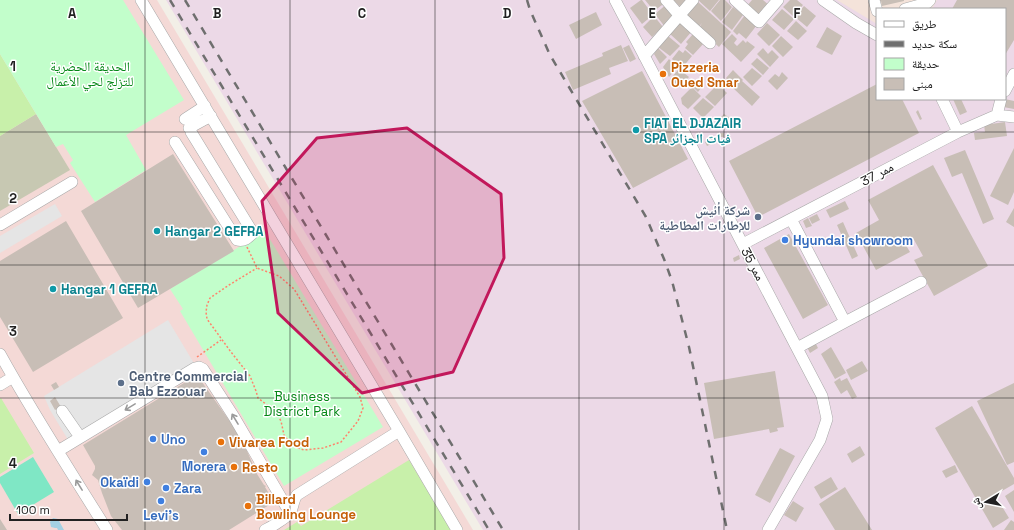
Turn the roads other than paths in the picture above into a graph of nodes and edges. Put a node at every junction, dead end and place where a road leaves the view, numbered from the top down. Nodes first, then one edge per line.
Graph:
1 (141, 0) edge
2 (615, 0) edge
3 (666, 0) edge
4 (693, 0) edge
5 (735, 0) edge
6 (778, 0) edge
7 (823, 0) edge
8 (930, 0) edge
9 (908, 5) edge
10 (679, 15) junction
11 (876, 34) edge
12 (710, 42) dead end
13 (644, 56) junction
14 (1014, 74) edge
15 (1006, 89) edge
16 (942, 100) edge
17 (1001, 100) edge
18 (205, 106) junction
19 (997, 115) junction
20 (211, 116) junction
21 (1014, 117) edge
22 (188, 126) junction
23 (958, 132) junction
24 (175, 142) dead end
25 (72, 182) dead end
26 (791, 219) junction
27 (0, 225) edge
28 (743, 244) junction
29 (921, 282) dead end
30 (845, 322) junction
31 (797, 348) junction
32 (0, 354) edge
33 (13, 377) junction
34 (0, 385) edge
35 (62, 411) dead end
36 (399, 431) junction
37 (80, 437) junction
38 (58, 451) junction
39 (290, 513) junction
40 (107, 530) edge
41 (265, 530) edge
42 (457, 530) edge
43 (768, 530) edge

1 - 18 street
2 - 13 street, ممر 35
3 - 10 street
4 - 10 street
5 - 6 street
7 - 11 street
8 - 9 street
10 - 12 street
10 - 13 street
13 - 28 street, ممر 35
14 - 15 street
16 - 23 street
17 - 19 street
18 - 20 street
18 - 22 street
19 - 21 street
19 - 23 street, ممر 37
20 - 22 street
20 - 36 street
22 - 24 street
23 - 26 street, ممر 37
25 - 27 street
26 - 28 street, ممر 37
26 - 30 street
28 - 31 street, ممر 35
29 - 30 street
30 - 31 street
31 - 43 street, ممر 35
32 - 33 street
33 - 34 street
33 - 38 street
35 - 37 street
36 - 39 street
36 - 42 street
37 - 38 street
39 -> 37 street
40 -> 38 street
39 - 41 street

